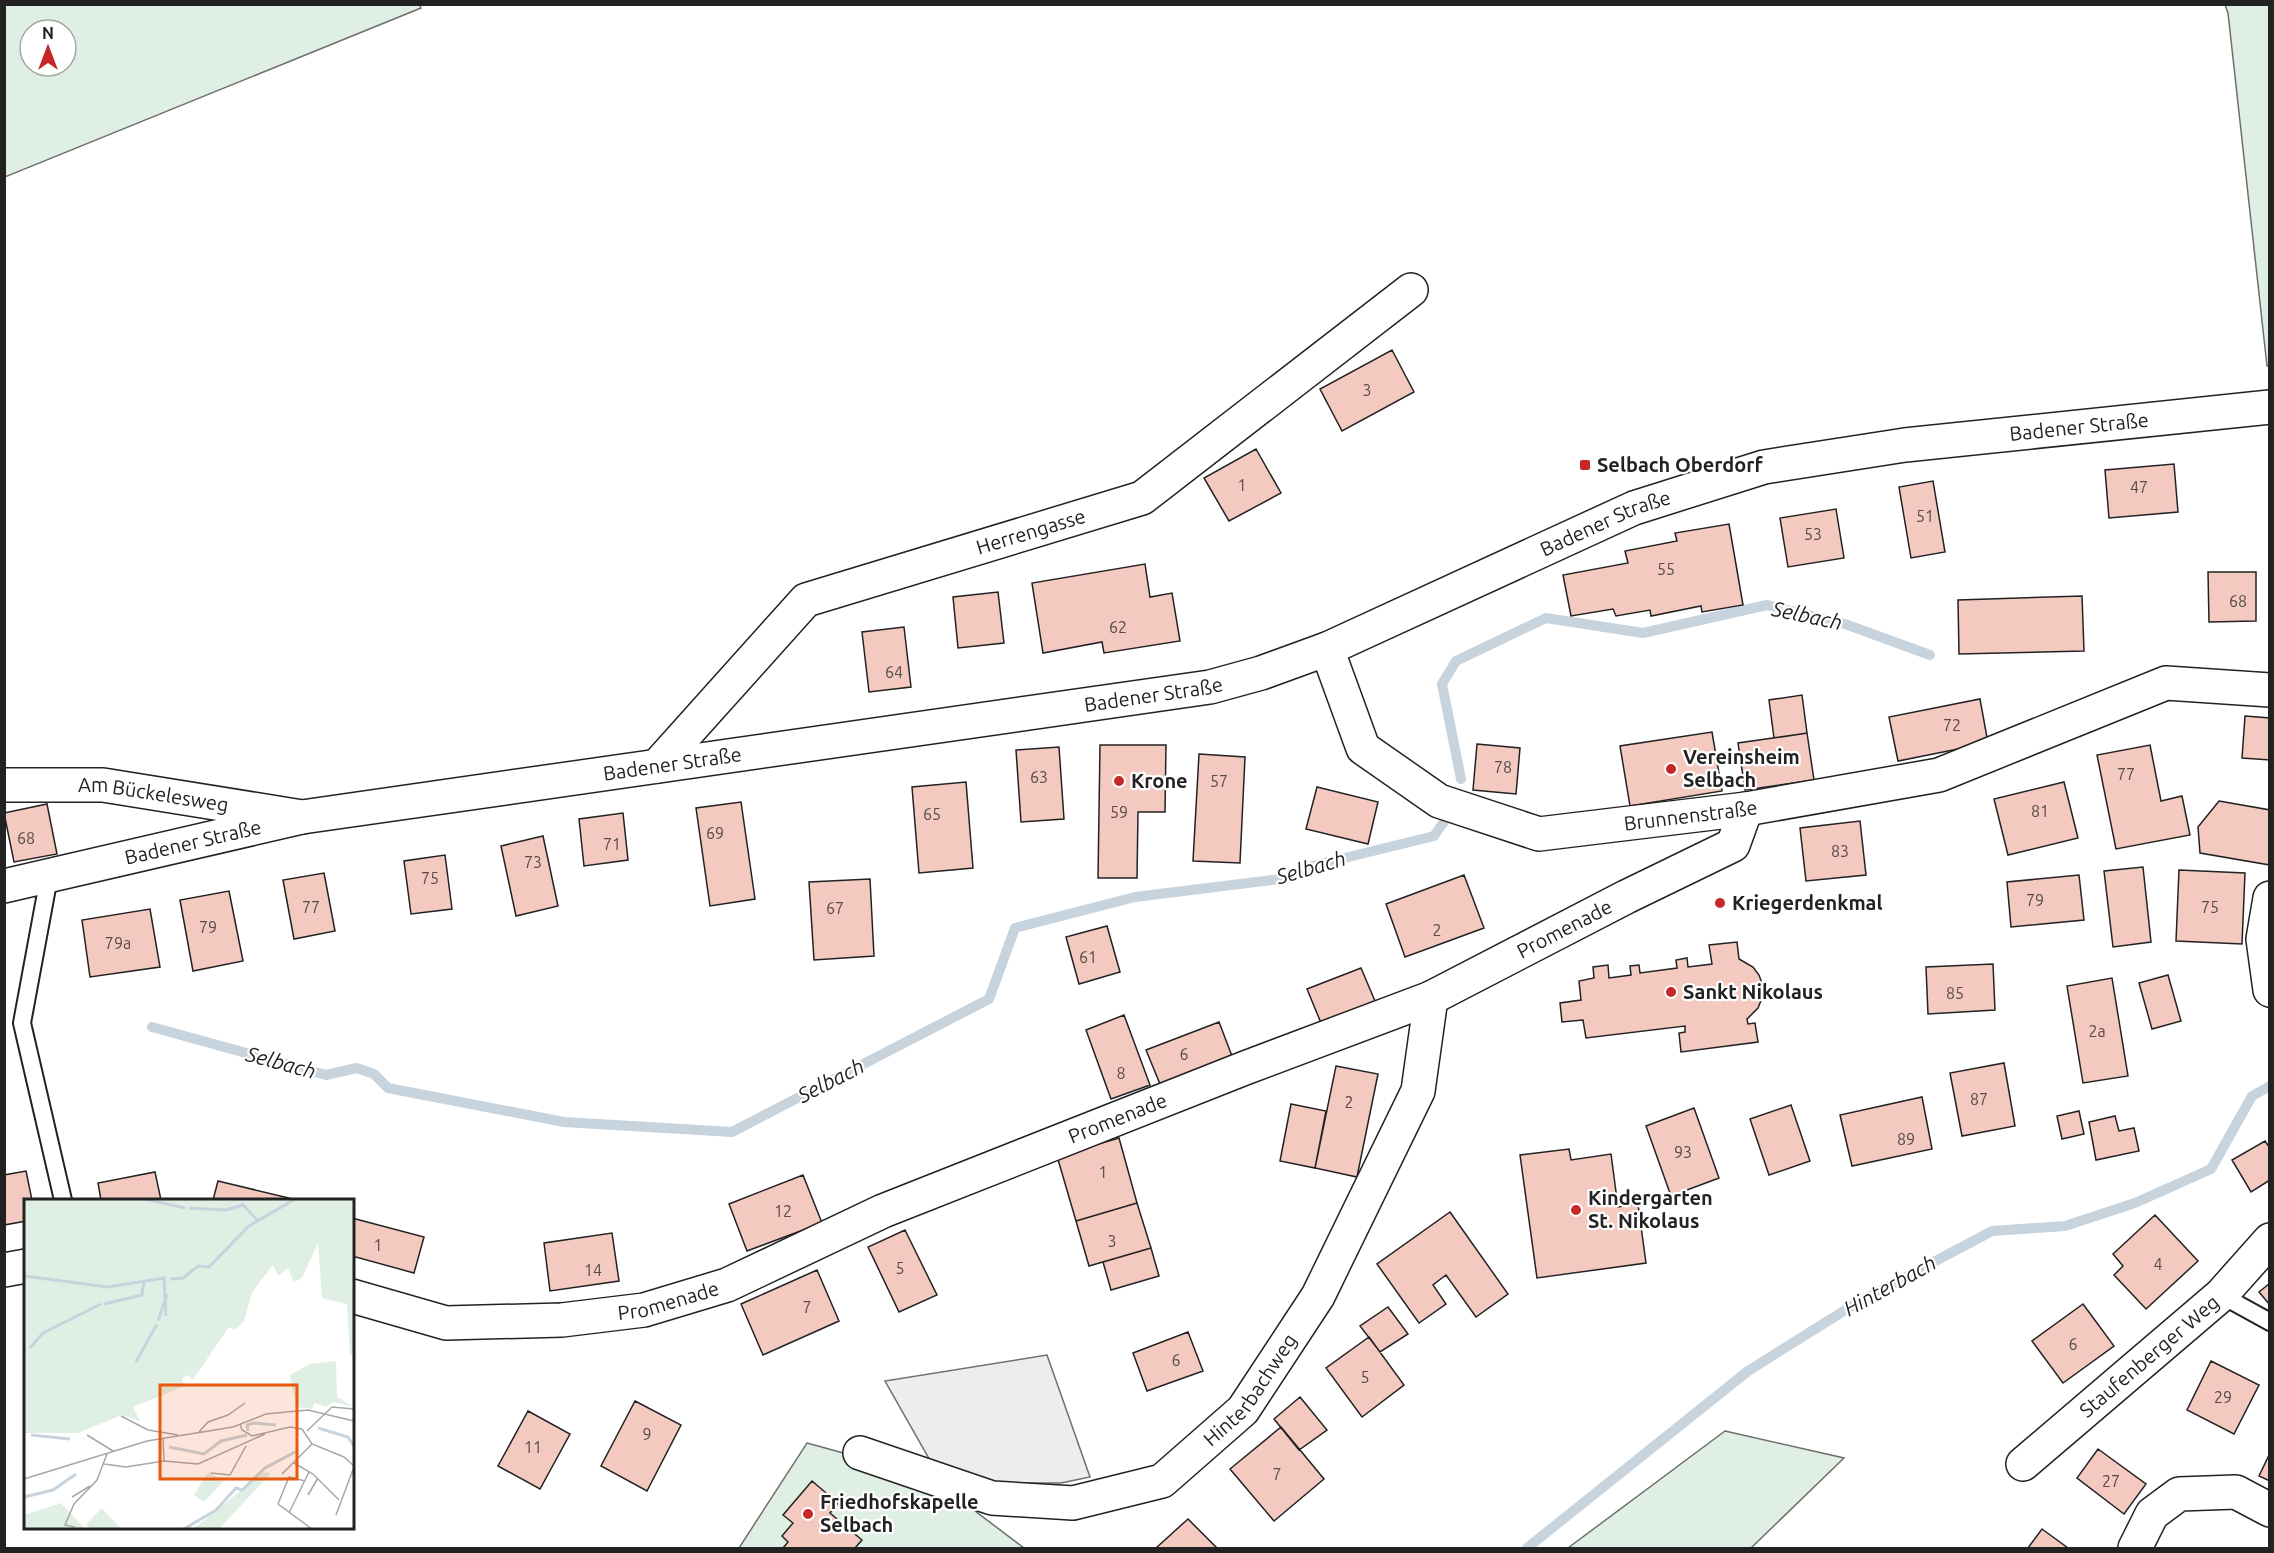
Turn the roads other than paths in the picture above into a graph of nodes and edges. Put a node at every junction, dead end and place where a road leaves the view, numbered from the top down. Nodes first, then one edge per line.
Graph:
1 (1411, 290) dead end
2 (2270, 406) edge
3 (1327, 649) junction
4 (2270, 690) edge
5 (657, 766) junction
6 (4, 785) edge
7 (1746, 809) junction
8 (302, 817) junction
9 (49, 877) junction
10 (4, 886) edge
11 (2270, 898) edge
12 (2270, 990) edge
13 (1431, 998) junction
14 (63, 1199) edge
15 (2270, 1240) edge
16 (24, 1266) edge
17 (4, 1270) edge
18 (2221, 1295) junction
19 (354, 1297) edge
20 (2270, 1322) edge
21 (860, 1454) dead end
22 (2023, 1464) dead end
23 (2270, 1510) edge
24 (2135, 1548) edge

1 - 5 street, Herrengasse
2 - 3 street, Badener Straße
3 - 5 street, Badener Straße
3 - 7 street, Brunnenstraße
4 - 7 street, Brunnenstraße
5 - 8 street, Badener Straße
6 - 8 street, Am Bückelesweg
7 - 13 street, Promenade
8 - 9 street, Badener Straße
9 - 10 street, Badener Straße
9 - 14 lane
11 - 12 street
13 - 19 street, Promenade
13 - 21 street, Hinterbachweg
15 - 18 street, Staufenberger Weg
16 - 17 street
18 - 20 lane
18 - 22 street, Staufenberger Weg
23 - 24 street

